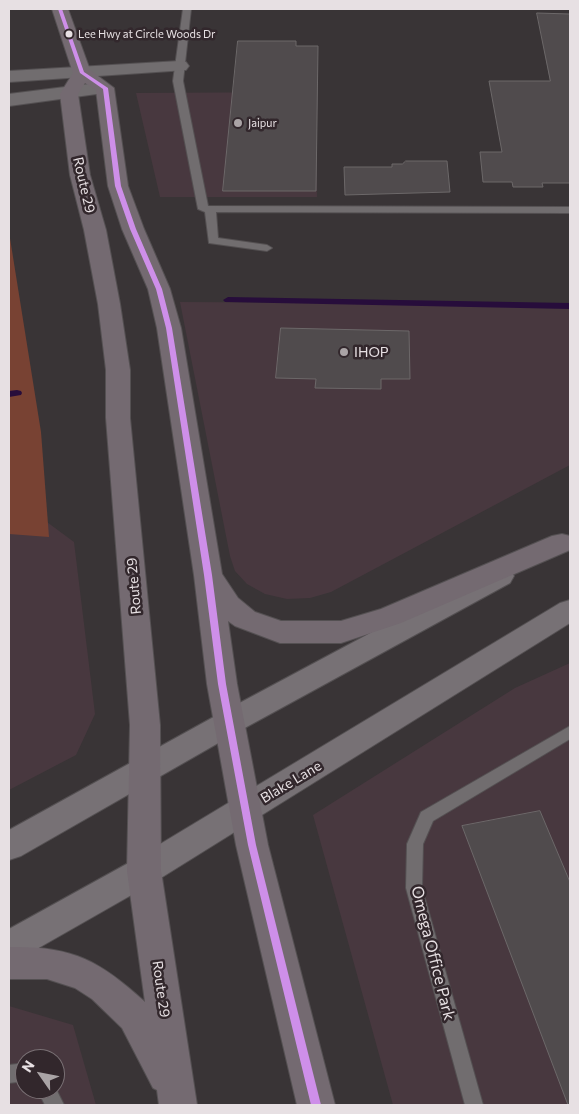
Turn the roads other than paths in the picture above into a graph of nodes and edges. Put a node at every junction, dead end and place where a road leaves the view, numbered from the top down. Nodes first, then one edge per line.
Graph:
1 (60, 9) edge
2 (187, 9) edge
3 (82, 73) junction
4 (179, 74) junction
5 (9, 77) edge
6 (105, 88) junction
7 (69, 94) junction
8 (9, 100) edge
9 (210, 209) junction
10 (570, 210) edge
11 (267, 248) dead end
12 (566, 540) edge
13 (208, 575) junction
14 (570, 610) edge
15 (230, 722) junction
16 (570, 732) edge
17 (145, 770) junction
18 (246, 809) junction
19 (9, 846) edge
20 (144, 871) junction
21 (9, 947) edge
22 (9, 963) edge
23 (177, 1100) edge
24 (316, 1105) edge
25 (474, 1105) edge

1 - 3 main road
2 - 4 lane
3 - 4 street
3 - 5 street
3 - 6 main road
3 - 7 main road
4 - 6 street
4 - 9 lane
6 - 7 street
6 - 13 main road
7 - 8 street
7 - 17 main road, Route 29
9 - 10 lane
9 - 11 lane
12 - 13 main road
12 - 15 main road
13 - 15 main road
14 - 18 main road, Blake Lane
15 - 17 main road
15 - 18 main road
16 - 25 lane, Omega Office Park
17 - 19 main road
17 - 20 main road, Route 29
18 - 20 main road, Blake Lane
18 - 24 main road
20 - 21 main road, Blake Lane
20 - 23 main road, Route 29
22 - 23 main road

